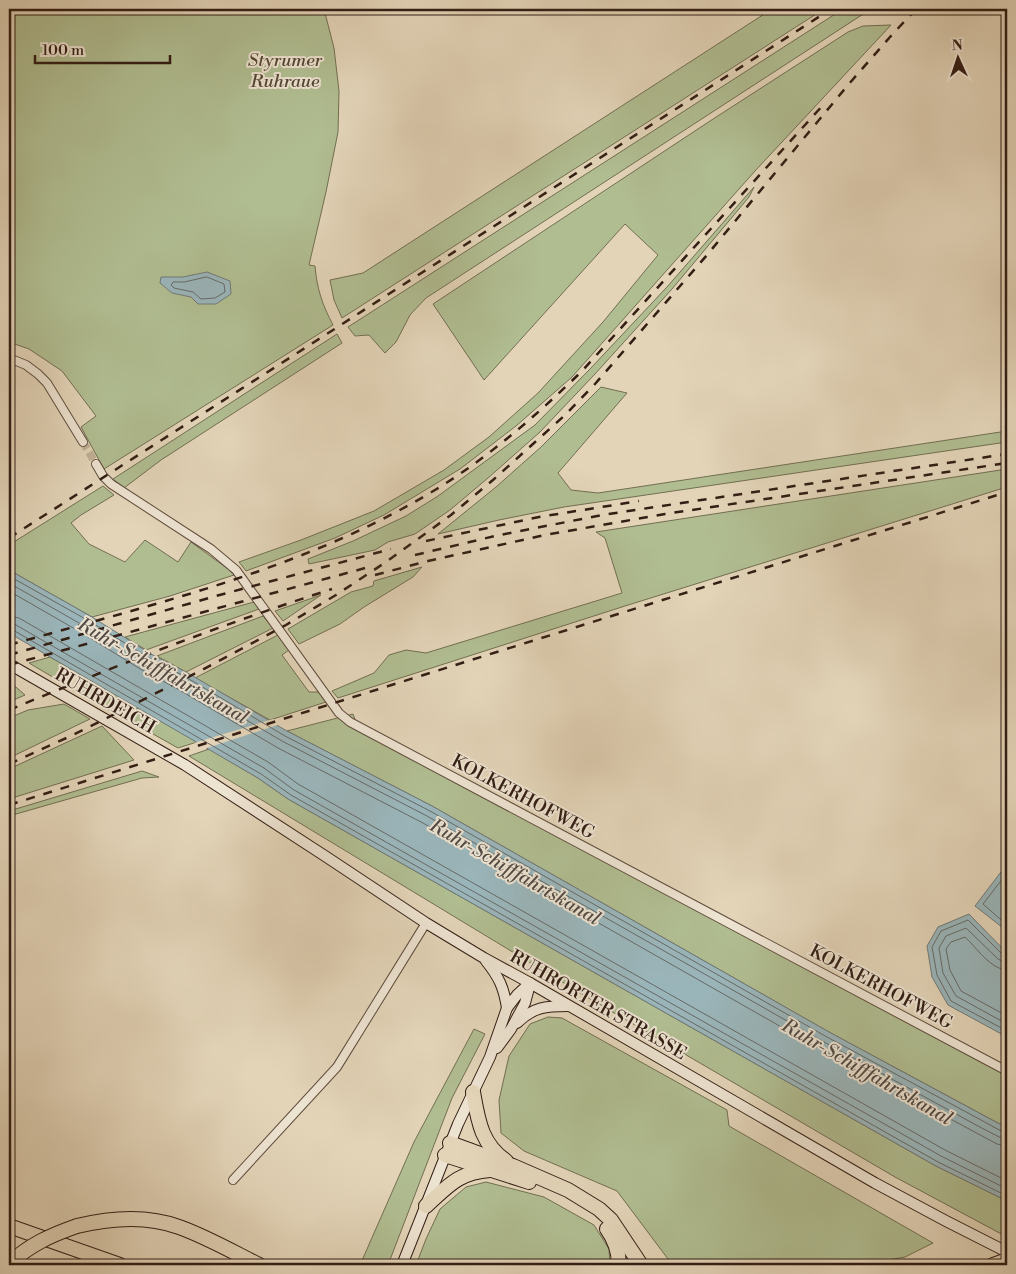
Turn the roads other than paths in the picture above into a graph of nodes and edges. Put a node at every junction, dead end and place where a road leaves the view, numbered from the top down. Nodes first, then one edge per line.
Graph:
1 (9, 358) edge
2 (84, 442) tunnel mouth
3 (96, 464) tunnel mouth
4 (9, 664) edge
5 (185, 765) joint
6 (426, 923) junction
7 (484, 958) junction
8 (530, 984) junction
9 (568, 1006) junction
10 (507, 1008) junction
11 (511, 1029) junction
12 (490, 1057) junction
13 (1007, 1071) edge
14 (473, 1092) junction
15 (448, 1149) junction
16 (513, 1166) junction
17 (493, 1170) junction
18 (232, 1180) dead end
19 (426, 1206) junction
20 (9, 1226) edge
21 (1007, 1252) edge
22 (1007, 1260) edge
23 (9, 1264) edge
24 (13, 1265) edge
25 (120, 1265) edge
26 (259, 1265) edge
27 (402, 1265) edge
28 (619, 1265) edge
29 (641, 1265) edge
30 (993, 1265) edge

1 - 2 street
3 - 13 street, KOLKERHOFWEG
4 - 5 main road, RUHRDEICH
5 - 6 main road, RUHRORTER STRASSE
6 - 7 main road, RUHRORTER STRASSE
6 - 18 street
7 - 8 main road, RUHRORTER STRASSE
7 - 10 main road
8 - 9 main road, RUHRORTER STRASSE
8 - 10 main road
8 - 11 main road
9 - 11 main road
9 - 21 main road, RUHRORTER STRASSE
10 - 12 main road
11 - 12 main road
12 - 14 main road
14 - 15 main road
14 - 16 highway
15 - 16 highway
15 - 17 highway
15 - 19 main road
16 - 29 highway
17 - 19 highway
17 - 28 highway
19 - 27 main road
20 - 25 highway
22 - 30 highway
23 - 24 highway
23 - 26 highway, bridge

